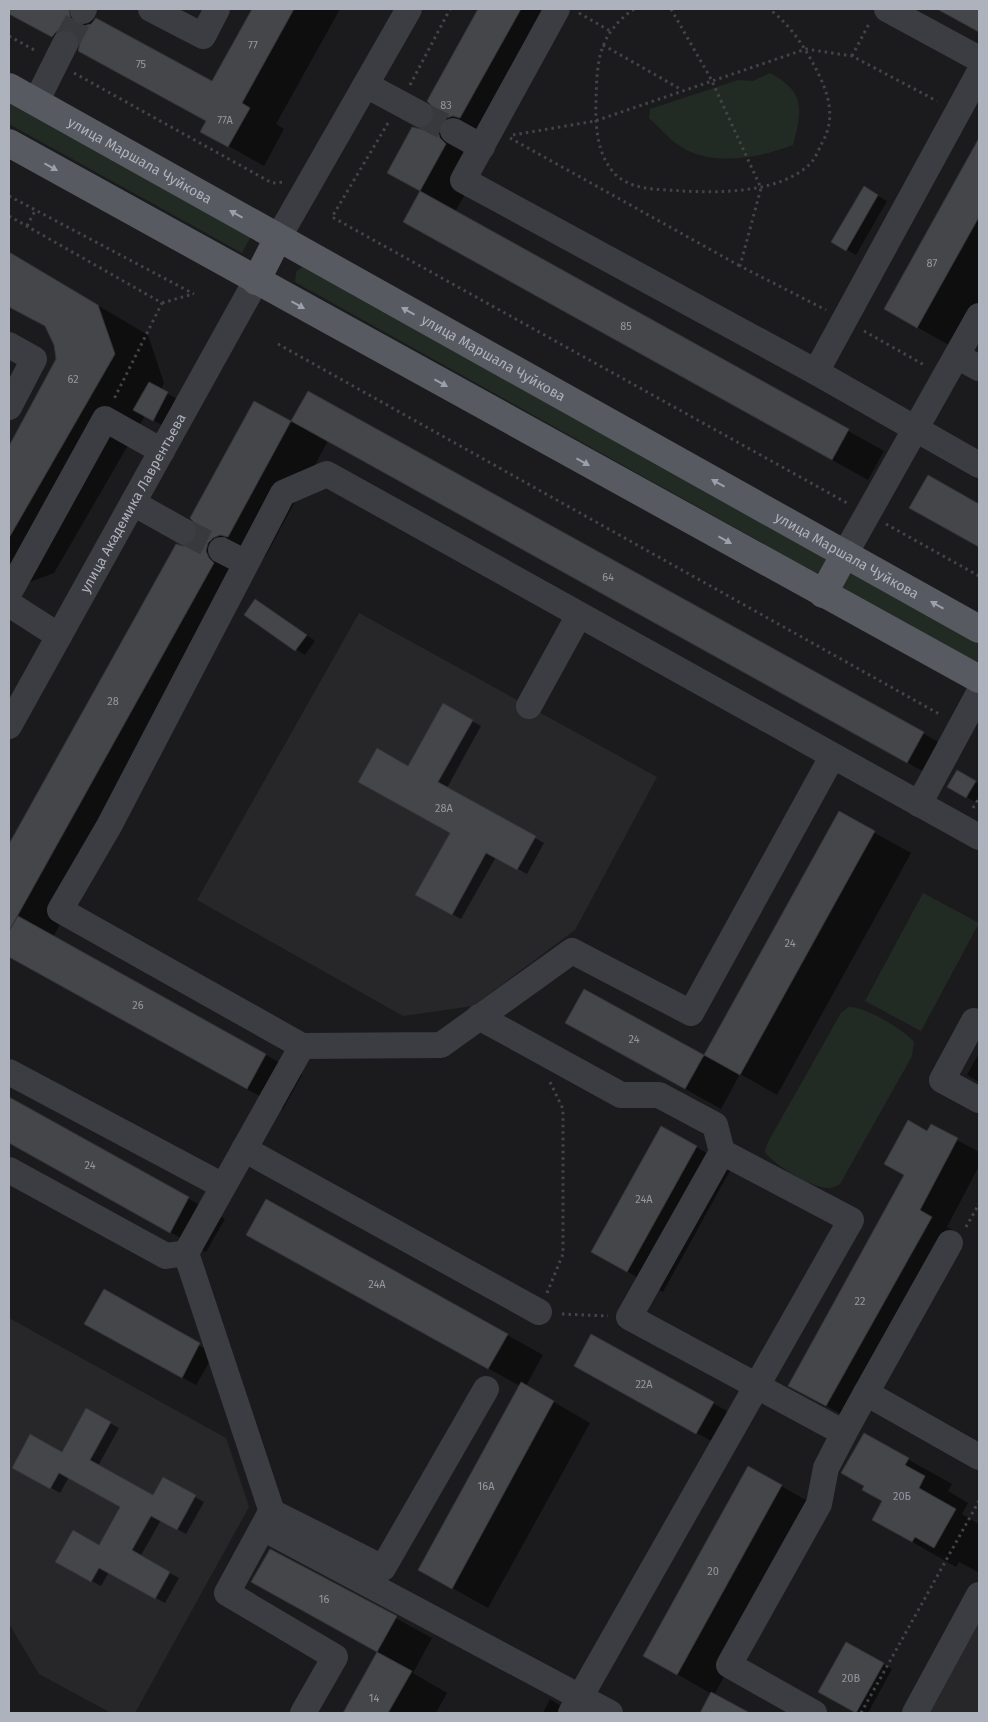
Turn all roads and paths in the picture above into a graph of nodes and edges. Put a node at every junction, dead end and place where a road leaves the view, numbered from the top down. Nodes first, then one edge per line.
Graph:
1 (151, 9) edge
2 (217, 9) edge
3 (408, 9) edge
4 (557, 9) edge
5 (572, 9) edge
6 (634, 9) edge
7 (671, 9) edge
8 (769, 9) edge
9 (880, 13) edge
10 (610, 30) junction
11 (9, 36) edge
12 (603, 45) junction
13 (806, 49) junction
14 (60, 53) junction
15 (852, 56) junction
16 (979, 59) edge
17 (979, 73) edge
18 (711, 80) junction
19 (366, 85) junction
20 (9, 87) edge
21 (682, 90) junction
22 (36, 102) junction
23 (958, 112) junction
24 (420, 114) tunnel mouth
25 (595, 121) junction
26 (453, 132) tunnel mouth
27 (482, 147) junction
28 (11, 150) edge
29 (272, 183) dead end
30 (761, 188) junction
31 (9, 196) edge
32 (36, 209) junction
33 (9, 216) edge
34 (332, 217) dead end
35 (27, 226) junction
36 (278, 238) junction
37 (740, 266) junction
38 (256, 281) junction
39 (162, 302) junction
40 (979, 316) edge
41 (844, 320) junction
42 (278, 344) dead end
43 (9, 345) edge
44 (951, 366) junction
45 (979, 368) edge
46 (816, 372) junction
47 (9, 406) edge
48 (105, 418) junction
49 (915, 429) junction
50 (162, 451) junction
51 (979, 465) edge
52 (133, 503) junction
53 (867, 514) junction
54 (183, 531) tunnel mouth
55 (221, 550) tunnel mouth
56 (845, 554) junction
57 (246, 563) junction
58 (979, 576) edge
59 (9, 593) edge
60 (823, 594) junction
61 (9, 604) edge
62 (579, 615) junction
63 (979, 629) edge
64 (59, 636) junction
65 (979, 679) edge
66 (979, 693) edge
67 (16, 695) edge
68 (529, 706) dead end
69 (9, 726) edge
70 (962, 727) junction
71 (832, 757) junction
72 (919, 804) junction
73 (979, 837) edge
74 (479, 1017) junction
75 (979, 1023) edge
76 (302, 1046) junction
77 (534, 1048) junction
78 (9, 1072) edge
79 (979, 1100) edge
80 (244, 1149) junction
81 (722, 1152) junction
82 (9, 1170) edge
83 (223, 1186) junction
84 (950, 1243) dead end
85 (186, 1253) junction
86 (539, 1312) junction
87 (629, 1317) junction
88 (757, 1386) junction
89 (486, 1389) dead end
90 (866, 1393) junction
91 (844, 1433) junction
92 (979, 1457) edge
93 (979, 1501) edge
94 (267, 1520) junction
95 (979, 1594) edge
96 (575, 1705) edge
97 (303, 1713) edge
98 (610, 1713) edge
99 (814, 1713) edge
100 (861, 1713) edge
101 (915, 1713) edge

1 - 2 street
3 - 19 street
4 - 27 street
5 - 10 path
6 - 10 path
7 - 18 path
8 - 13 path
9 - 15 path
9 - 16 street
10 - 12 path
11 - 14 path
12 - 21 path
12 - 25 path
13 - 15 path
13 - 18 path
13 - 30 path
14 - 22 street
14 - 29 path
15 - 23 path
17 - 23 street
18 - 21 path
18 - 30 path
19 - 24 street
19 - 36 street
20 - 22 main road, улица Маршала Чуйкова
21 - 25 path
36 -> 22 main road, улица Маршала Чуйкова
23 - 41 street
25 - 30 path
25 - 37 path
26 - 27 street
27 - 46 street
28 -> 38 main road
30 - 37 path
31 - 32 path
32 - 35 path
32 - 39 path
33 - 35 path
34 - 53 path
35 - 39 path
36 - 38 main road
56 -> 36 main road, улица Маршала Чуйкова
37 - 41 path
38 - 50 street, улица Академика Лаврентьева
38 -> 60 main road
39 - 48 path
40 - 44 street
41 - 44 path
41 - 46 street
42 - 70 path
43 - 47 street
44 - 45 street
44 - 49 street
46 - 49 street
48 - 50 street
48 - 59 street
49 - 51 street
49 - 53 street
50 - 52 street, улица Академика Лаврентьева
52 - 54 street
52 - 64 street, улица Академика Лаврентьева
53 - 56 street
53 - 58 path
55 - 57 street
56 - 60 main road
63 -> 56 main road, улица Маршала Чуйкова
57 - 62 street
57 - 76 street
60 - 65 main road
61 - 64 street
62 - 68 street
62 - 71 street
64 - 67 street, улица Академика Лаврентьева
66 - 70 street
67 - 69 street, улица Академика Лаврентьева
70 - 72 street
71 - 72 street
71 - 74 street
72 - 73 street
74 - 76 street
74 - 77 street
75 - 79 street
76 - 80 street
77 - 81 street
77 - 86 path
78 - 83 street
80 - 83 street
80 - 86 street
81 - 87 street
81 - 88 street
82 - 85 street
83 - 85 street
84 - 90 street
85 - 94 street
86 - 87 path
87 - 88 street
88 - 91 street
88 - 96 street
89 - 94 street
90 - 91 street
90 - 92 street
91 - 99 street
93 - 100 path
94 - 96 street
94 - 97 street
95 - 101 street
96 - 98 street

